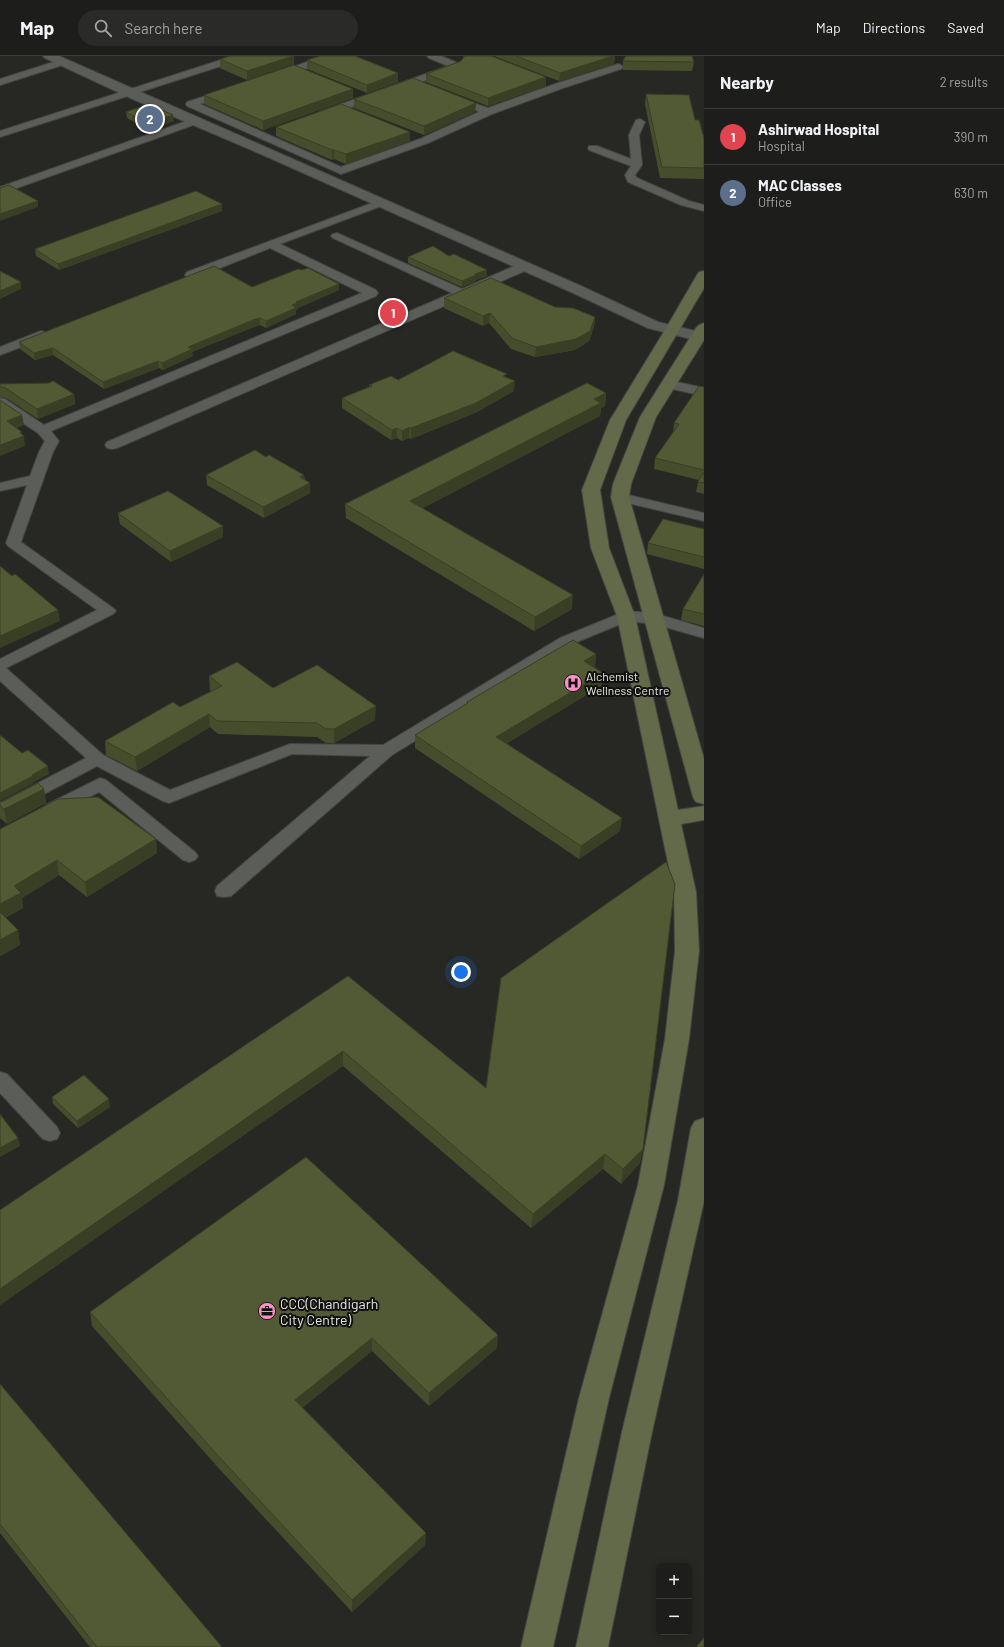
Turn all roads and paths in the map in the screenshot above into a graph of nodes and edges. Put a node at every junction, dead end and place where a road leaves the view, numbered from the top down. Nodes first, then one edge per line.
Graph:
1 (50, 56) edge
2 (243, 56) edge
3 (332, 56) edge
4 (432, 56) edge
5 (63, 62) junction
6 (618, 67) dead end
7 (294, 69) junction
8 (308, 75) edge
9 (269, 78) edge
10 (544, 80) edge
11 (0, 82) edge
12 (413, 82) junction
13 (559, 86) junction
14 (427, 87) edge
15 (235, 90) edge
16 (130, 93) junction
17 (351, 93) edge
18 (365, 98) junction
19 (468, 104) edge
20 (342, 108) junction
21 (488, 112) junction
22 (356, 114) edge
23 (314, 118) edge
24 (195, 121) junction
25 (640, 122) dead end
26 (277, 130) edge
27 (0, 134) edge
28 (263, 135) junction
29 (411, 136) edge
30 (424, 141) junction
31 (245, 142) junction
32 (593, 148) dead end
33 (637, 166) junction
34 (0, 191) edge
35 (380, 203) junction
36 (704, 208) edge
37 (337, 236) dead end
38 (270, 244) junction
39 (523, 267) junction
40 (704, 275) edge
41 (177, 281) edge
42 (461, 293) junction
43 (52, 330) edge
44 (673, 330) junction
45 (702, 334) edge
46 (0, 351) edge
47 (668, 384) junction
48 (704, 392) edge
49 (0, 402) edge
50 (43, 430) junction
51 (112, 445) dead end
52 (36, 479) junction
53 (0, 487) edge
54 (620, 496) junction
55 (704, 517) edge
56 (626, 616) junction
57 (655, 619) junction
58 (704, 633) edge
59 (0, 665) edge
60 (0, 672) edge
61 (386, 751) junction
62 (97, 759) junction
63 (704, 797) edge
64 (0, 810) edge
65 (704, 813) edge
66 (40, 816) edge
67 (670, 819) junction
68 (189, 856) dead end
69 (224, 891) dead end
70 (0, 1080) edge
71 (704, 1128) edge
72 (50, 1133) dead end
73 (537, 1647) edge
74 (592, 1647) edge

1 - 5 street
2 - 16 street
3 - 7 street
4 - 12 street
5 - 11 street
5 - 16 street
6 - 13 street
7 - 8 street
7 - 9 street
10 - 13 street
12 - 14 street
12 - 18 street
13 - 21 street
15 - 28 street
16 - 24 street
16 - 27 street
17 - 18 street
18 - 20 street
19 - 21 street
20 - 22 street
20 - 23 street
21 - 30 street
24 - 31 street
24 - 34 street
25 - 33 street
26 - 28 street
28 - 30 street
28 - 31 street
29 - 30 street
31 - 35 street
32 - 33 street
33 - 36 street
35 - 38 street
35 - 39 street
37 - 42 street
38 - 41 street
38 - 50 street
39 - 42 street
39 - 44 street
40 - 44 main road
42 - 51 street
43 - 46 street
44 - 45 street
44 - 56 main road
45 - 47 main road
47 - 48 street
47 - 54 main road
49 - 50 street
50 - 52 street
52 - 53 street
52 - 59 street
54 - 55 street
54 - 57 main road
56 - 57 street
56 - 61 street
56 - 67 main road
57 - 58 street
57 - 63 main road
60 - 62 street
61 - 62 street
61 - 69 street
62 - 64 street
65 - 67 main road
66 - 68 street
67 - 73 main road
70 - 72 street
71 - 74 main road

